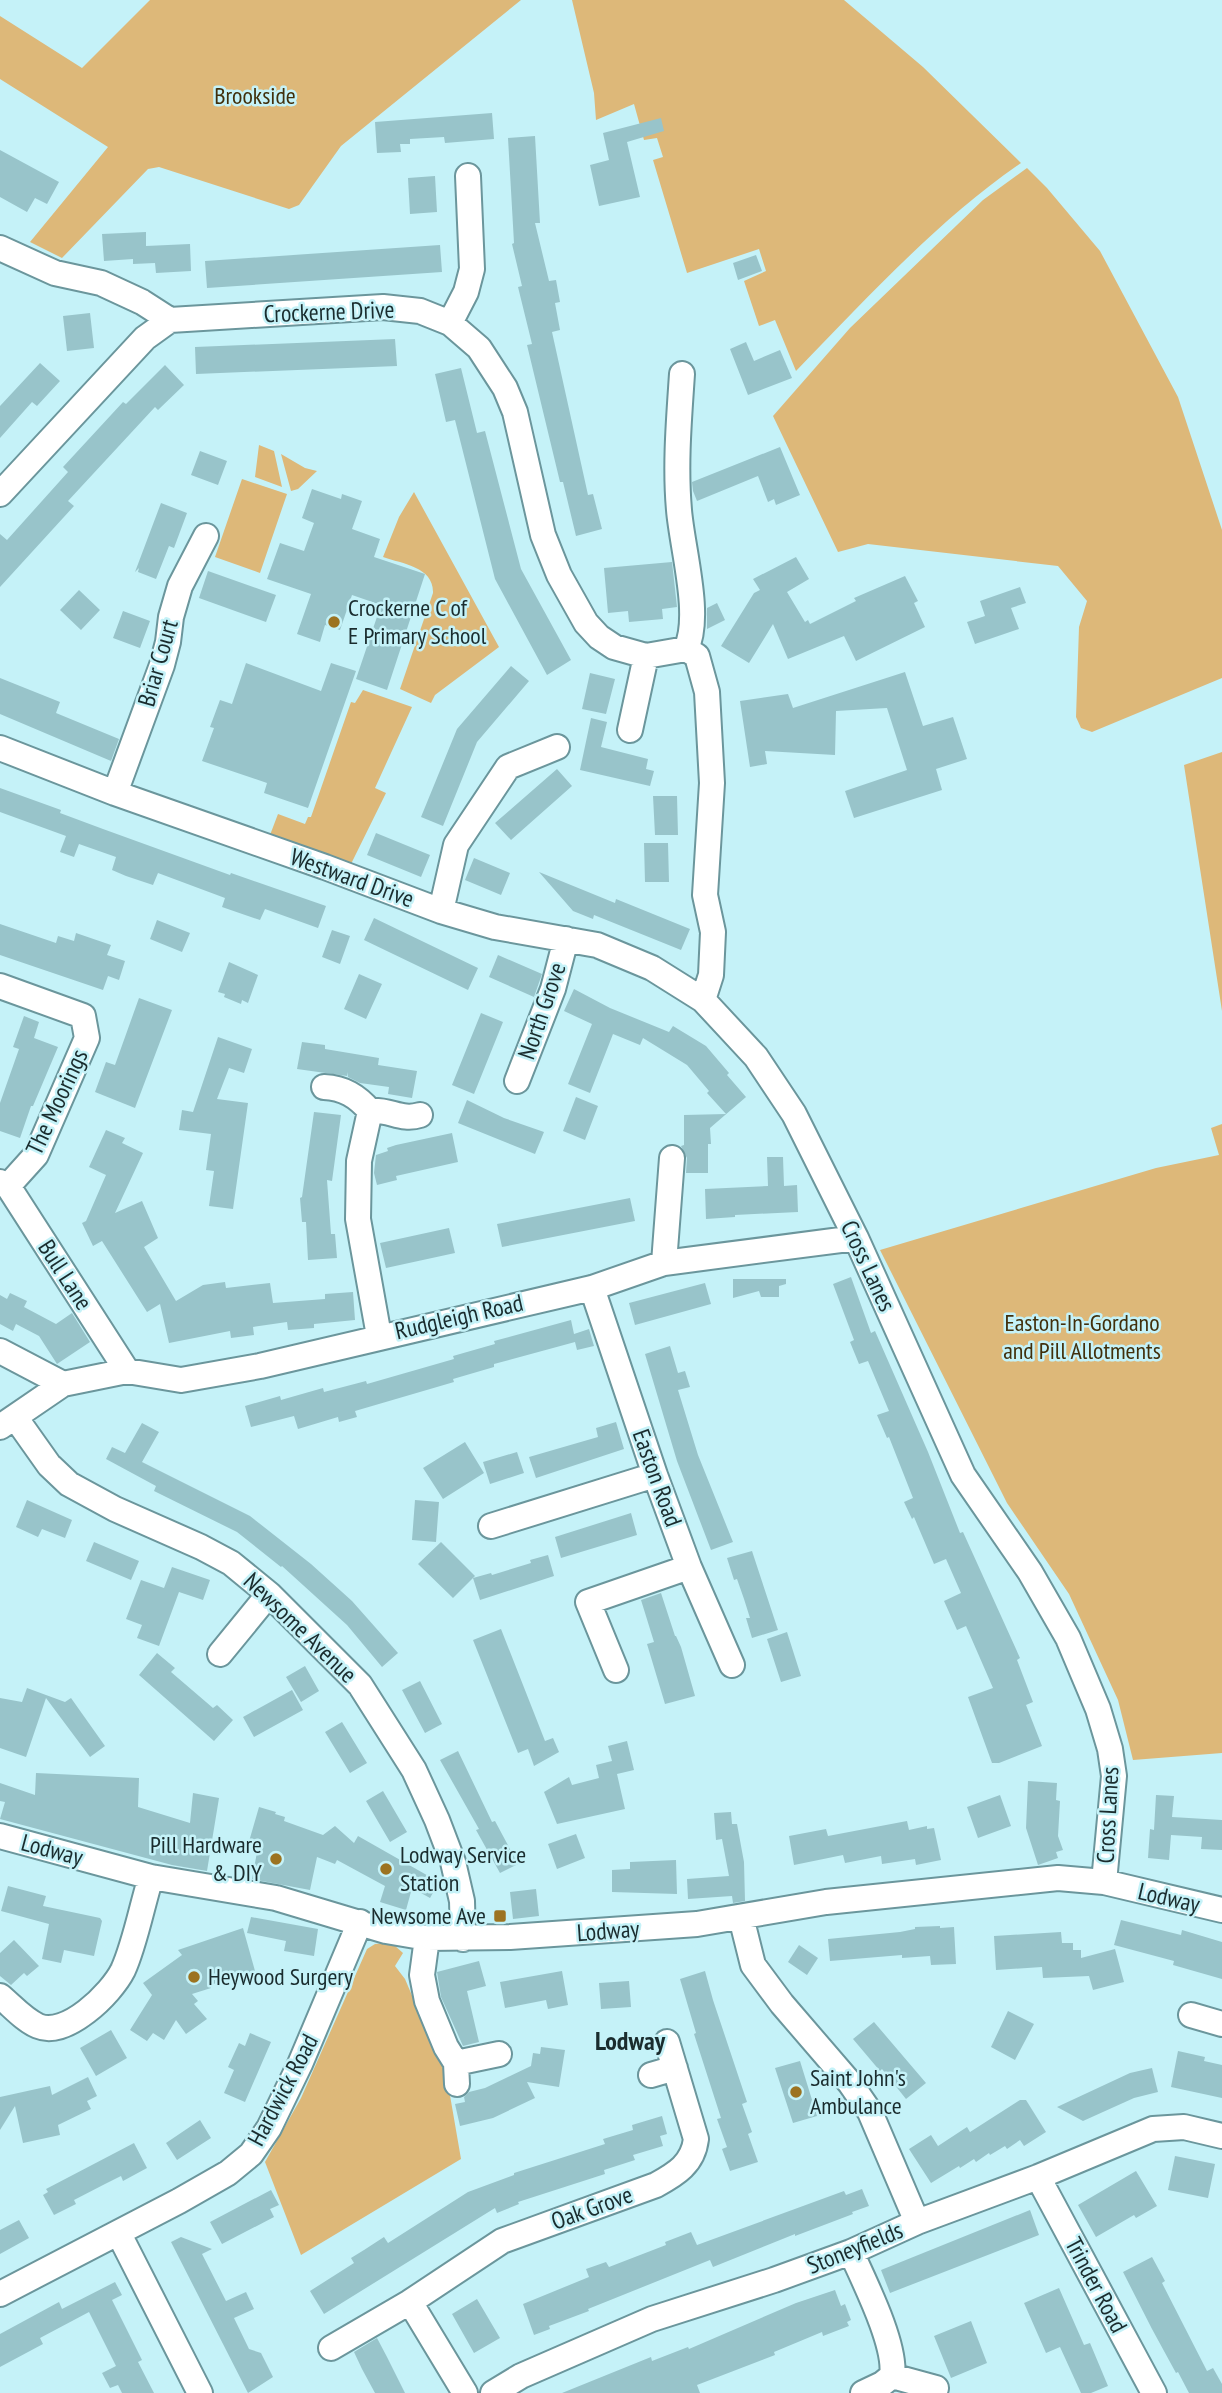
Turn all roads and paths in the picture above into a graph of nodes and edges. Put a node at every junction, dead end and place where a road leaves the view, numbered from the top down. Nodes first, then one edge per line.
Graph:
1 (468, 176) dead end
2 (0, 248) edge
3 (170, 320) junction
4 (450, 323) junction
5 (682, 374) dead end
6 (0, 494) edge
7 (206, 536) dead end
8 (686, 649) junction
9 (646, 656) junction
10 (630, 730) dead end
11 (557, 747) dead end
12 (0, 748) edge
13 (115, 793) junction
14 (441, 911) junction
15 (566, 939) junction
16 (0, 986) edge
17 (703, 1000) junction
18 (517, 1081) dead end
19 (324, 1087) dead end
20 (370, 1111) junction
21 (420, 1115) dead end
22 (672, 1158) dead end
23 (4, 1184) edge
24 (856, 1238) junction
25 (664, 1263) junction
26 (592, 1288) junction
27 (379, 1336) junction
28 (0, 1351) edge
29 (127, 1371) junction
30 (62, 1384) junction
31 (7, 1422) edge
32 (655, 1475) junction
33 (491, 1526) dead end
34 (689, 1567) junction
35 (269, 1594) junction
36 (220, 1654) dead end
37 (732, 1665) dead end
38 (616, 1670) dead end
39 (0, 1836) edge
40 (150, 1877) junction
41 (1104, 1882) junction
42 (1222, 1910) edge
43 (741, 1917) junction
44 (360, 1922) junction
45 (427, 1938) junction
46 (463, 1939) junction
47 (0, 1996) edge
48 (1191, 2015) dead end
49 (1222, 2024) edge
50 (667, 2042) dead end
51 (499, 2054) dead end
52 (675, 2067) junction
53 (650, 2075) dead end
54 (1222, 2136) edge
55 (1038, 2177) junction
56 (917, 2222) junction
57 (119, 2234) junction
58 (850, 2252) junction
59 (0, 2294) edge
60 (410, 2302) junction
61 (331, 2348) dead end
62 (892, 2376) junction
63 (936, 2388) dead end
64 (200, 2393) edge
65 (465, 2393) edge
66 (493, 2393) edge
67 (863, 2393) edge
68 (1154, 2393) edge

1 - 4 street
2 - 3 street
3 - 4 street, Crockerne Drive
3 - 6 street
4 - 9 street, Crockerne Drive
5 - 8 street
7 - 13 street, Briar Court
8 - 9 street, Crockerne Drive
8 - 17 street
9 - 10 street
11 - 14 street
12 - 13 street, Westward Drive
13 - 14 street, Westward Drive
14 - 15 street, Westward Drive
15 - 17 street, Westward Drive
15 - 18 street, North Grove
16 - 23 street, The Moorings
17 - 24 street, Cross Lanes
19 - 20 street
20 - 21 street
20 - 27 street
22 - 25 street
23 - 29 street, Bull Lane
24 - 25 street, Rudgleigh Road
24 - 41 street, Cross Lanes
25 - 26 street, Rudgleigh Road
26 - 27 street, Rudgleigh Road
26 - 32 street, Easton Road
27 - 29 street, Rudgleigh Road
28 - 30 street
29 - 30 street, Rudgleigh Road
30 - 31 street
31 - 35 street, Newsome Avenue
32 - 33 street
32 - 34 street, Easton Road
34 - 37 street, Easton Road
34 - 38 street
35 - 36 street
35 - 46 street, Newsome Avenue
39 - 40 street, Lodway
40 - 44 street, Lodway
40 - 47 street
41 - 42 street, Lodway
41 - 43 street, Lodway
43 - 46 street, Lodway
43 - 56 street
44 - 45 street, Lodway
44 - 57 street, Hardwick Road
45 - 46 street, Lodway
45 - 51 street
48 - 49 street
50 - 52 street, Oak Grove
52 - 53 street
52 - 60 street, Oak Grove
54 - 55 street, Stoneyfields
55 - 56 street, Stoneyfields
55 - 68 street, Trinder Road
56 - 58 street, Stoneyfields
57 - 59 street, Hardwick Road
57 - 64 street
58 - 62 street
58 - 66 street, Stoneyfields
60 - 61 street, Oak Grove
60 - 65 street
62 - 63 street
62 - 67 street

